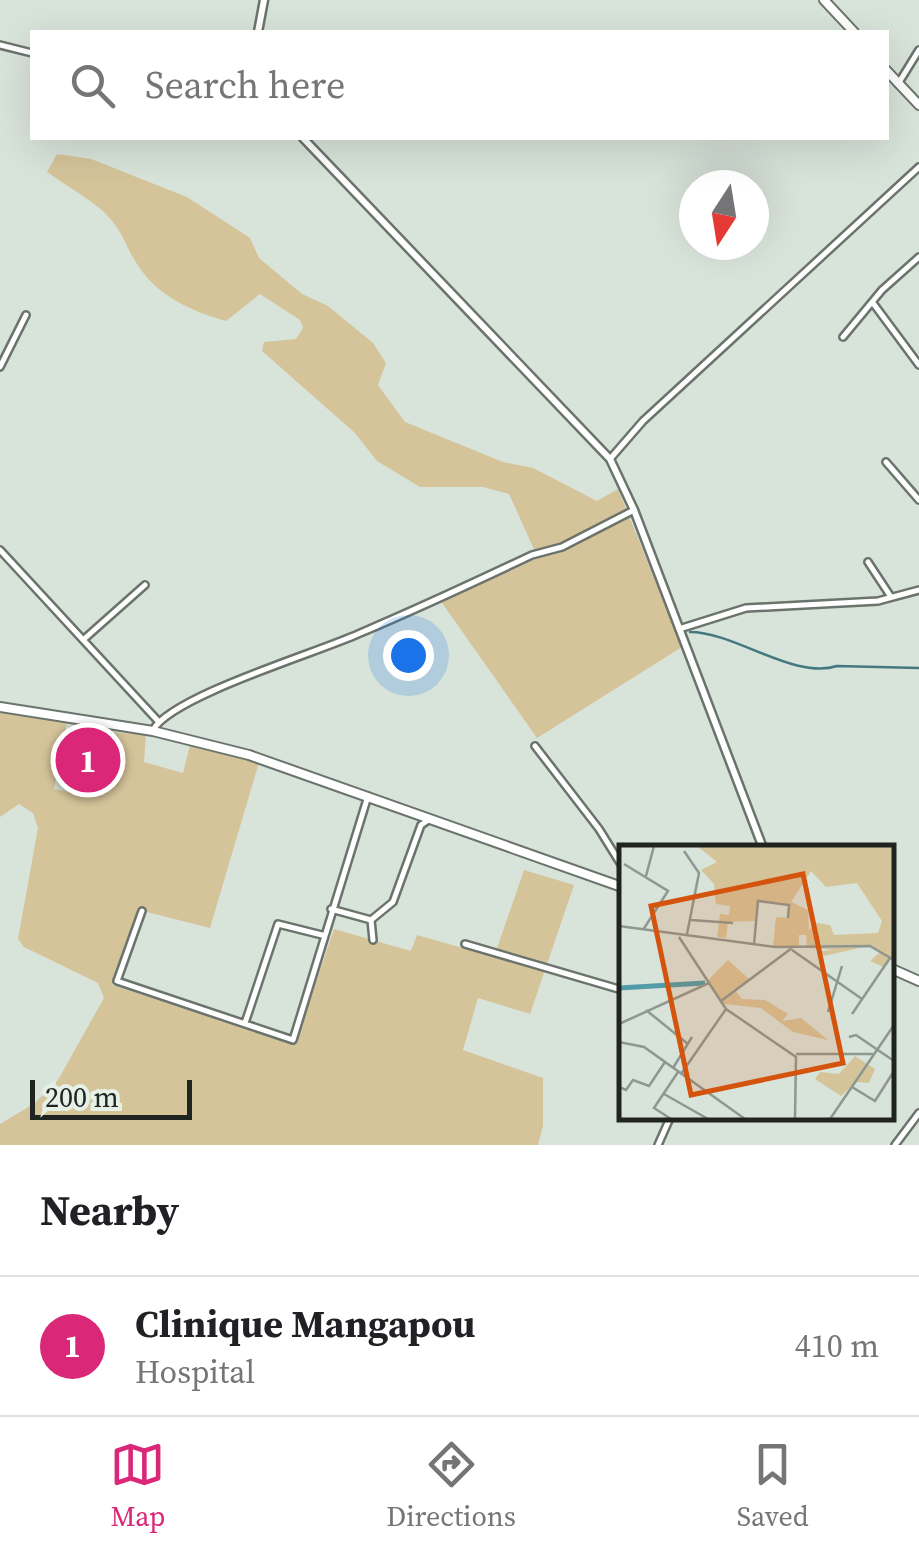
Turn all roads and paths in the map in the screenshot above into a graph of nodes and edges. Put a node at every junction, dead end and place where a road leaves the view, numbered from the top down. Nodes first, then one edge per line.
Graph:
1 (264, 0) edge
2 (824, 0) edge
3 (258, 30) edge
4 (852, 30) edge
5 (0, 45) edge
6 (919, 50) edge
7 (30, 52) edge
8 (889, 74) edge
9 (898, 84) junction
10 (919, 105) edge
11 (305, 140) edge
12 (919, 167) edge
13 (919, 257) edge
14 (874, 302) junction
15 (26, 314) dead end
16 (843, 337) dead end
17 (919, 364) edge
18 (0, 367) edge
19 (610, 459) junction
20 (886, 462) dead end
21 (919, 500) edge
22 (634, 510) junction
23 (0, 550) edge
24 (868, 562) dead end
25 (144, 586) dead end
26 (919, 590) edge
27 (891, 597) junction
28 (680, 629) junction
29 (83, 640) junction
30 (0, 707) edge
31 (158, 721) junction
32 (153, 731) junction
33 (535, 746) dead end
34 (368, 796) junction
35 (434, 818) junction
36 (762, 845) edge
37 (619, 861) edge
38 (619, 885) edge
39 (331, 909) junction
40 (142, 911) dead end
41 (371, 920) junction
42 (322, 935) junction
43 (373, 940) dead end
44 (465, 944) dead end
45 (894, 970) edge
46 (919, 982) edge
47 (619, 989) edge
48 (245, 1023) junction
49 (919, 1114) edge
50 (669, 1120) edge
51 (658, 1145) edge
52 (894, 1145) edge

1 - 3 street
2 - 4 main road
5 - 7 street
6 - 9 street
8 - 9 main road
9 - 10 main road
11 - 19 street
12 - 19 street
13 - 14 street
14 - 16 street
14 - 17 street
15 - 18 street
19 - 22 street
20 - 21 street
22 - 28 street
22 - 31 street
23 - 29 street
24 - 27 street
25 - 29 street
26 - 27 street
27 - 28 street
28 - 36 street
29 - 31 street
30 - 32 main road
31 - 32 street
32 - 34 main road
33 - 37 street
34 - 35 main road
34 - 39 street
35 - 38 main road
35 - 41 street
39 - 41 street
39 - 42 street
40 - 48 street
41 - 43 street
42 - 48 street
42 - 48 street
44 - 47 street
45 - 46 main road
49 - 52 street
50 - 51 street

